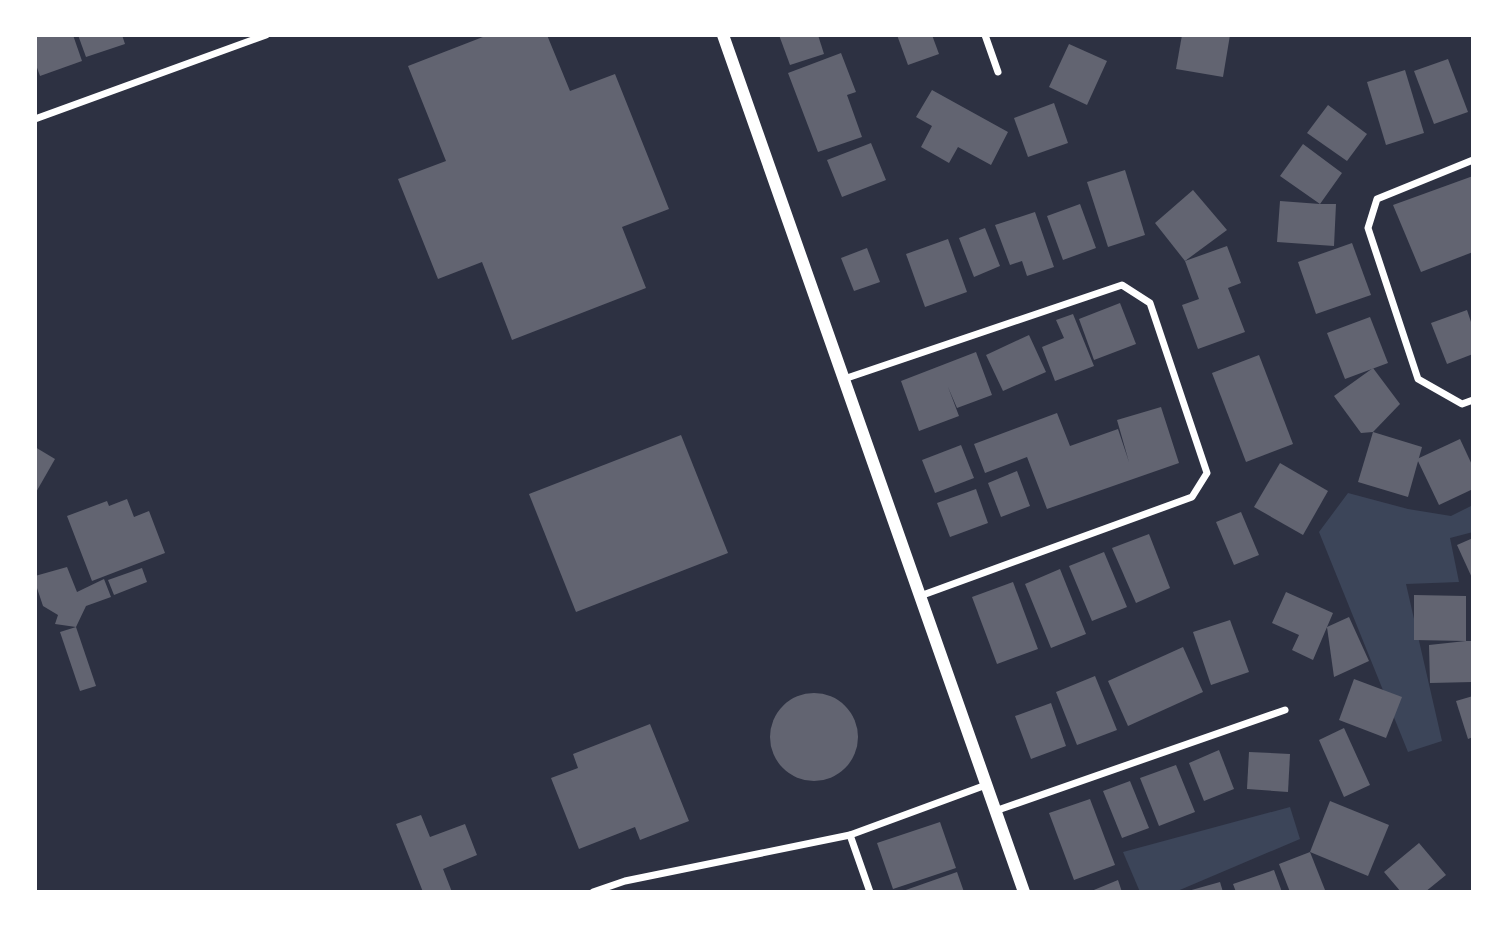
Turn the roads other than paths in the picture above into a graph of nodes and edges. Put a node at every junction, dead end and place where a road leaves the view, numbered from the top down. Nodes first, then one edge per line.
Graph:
1 (266, 35) edge
2 (723, 35) edge
3 (985, 35) edge
4 (998, 72) dead end
5 (35, 118) edge
6 (1473, 160) edge
7 (844, 379) junction
8 (1473, 400) edge
9 (920, 596) junction
10 (1285, 710) dead end
11 (986, 785) junction
12 (995, 811) junction
13 (850, 835) junction
14 (593, 892) edge
15 (870, 892) edge
16 (1024, 892) edge

1 - 5 street
2 - 7 street
3 - 4 street
6 - 8 street
7 - 9 street
7 - 9 street
9 - 11 street
10 - 12 street
11 - 12 street
11 - 13 street
12 - 16 street
13 - 14 street
13 - 15 street

